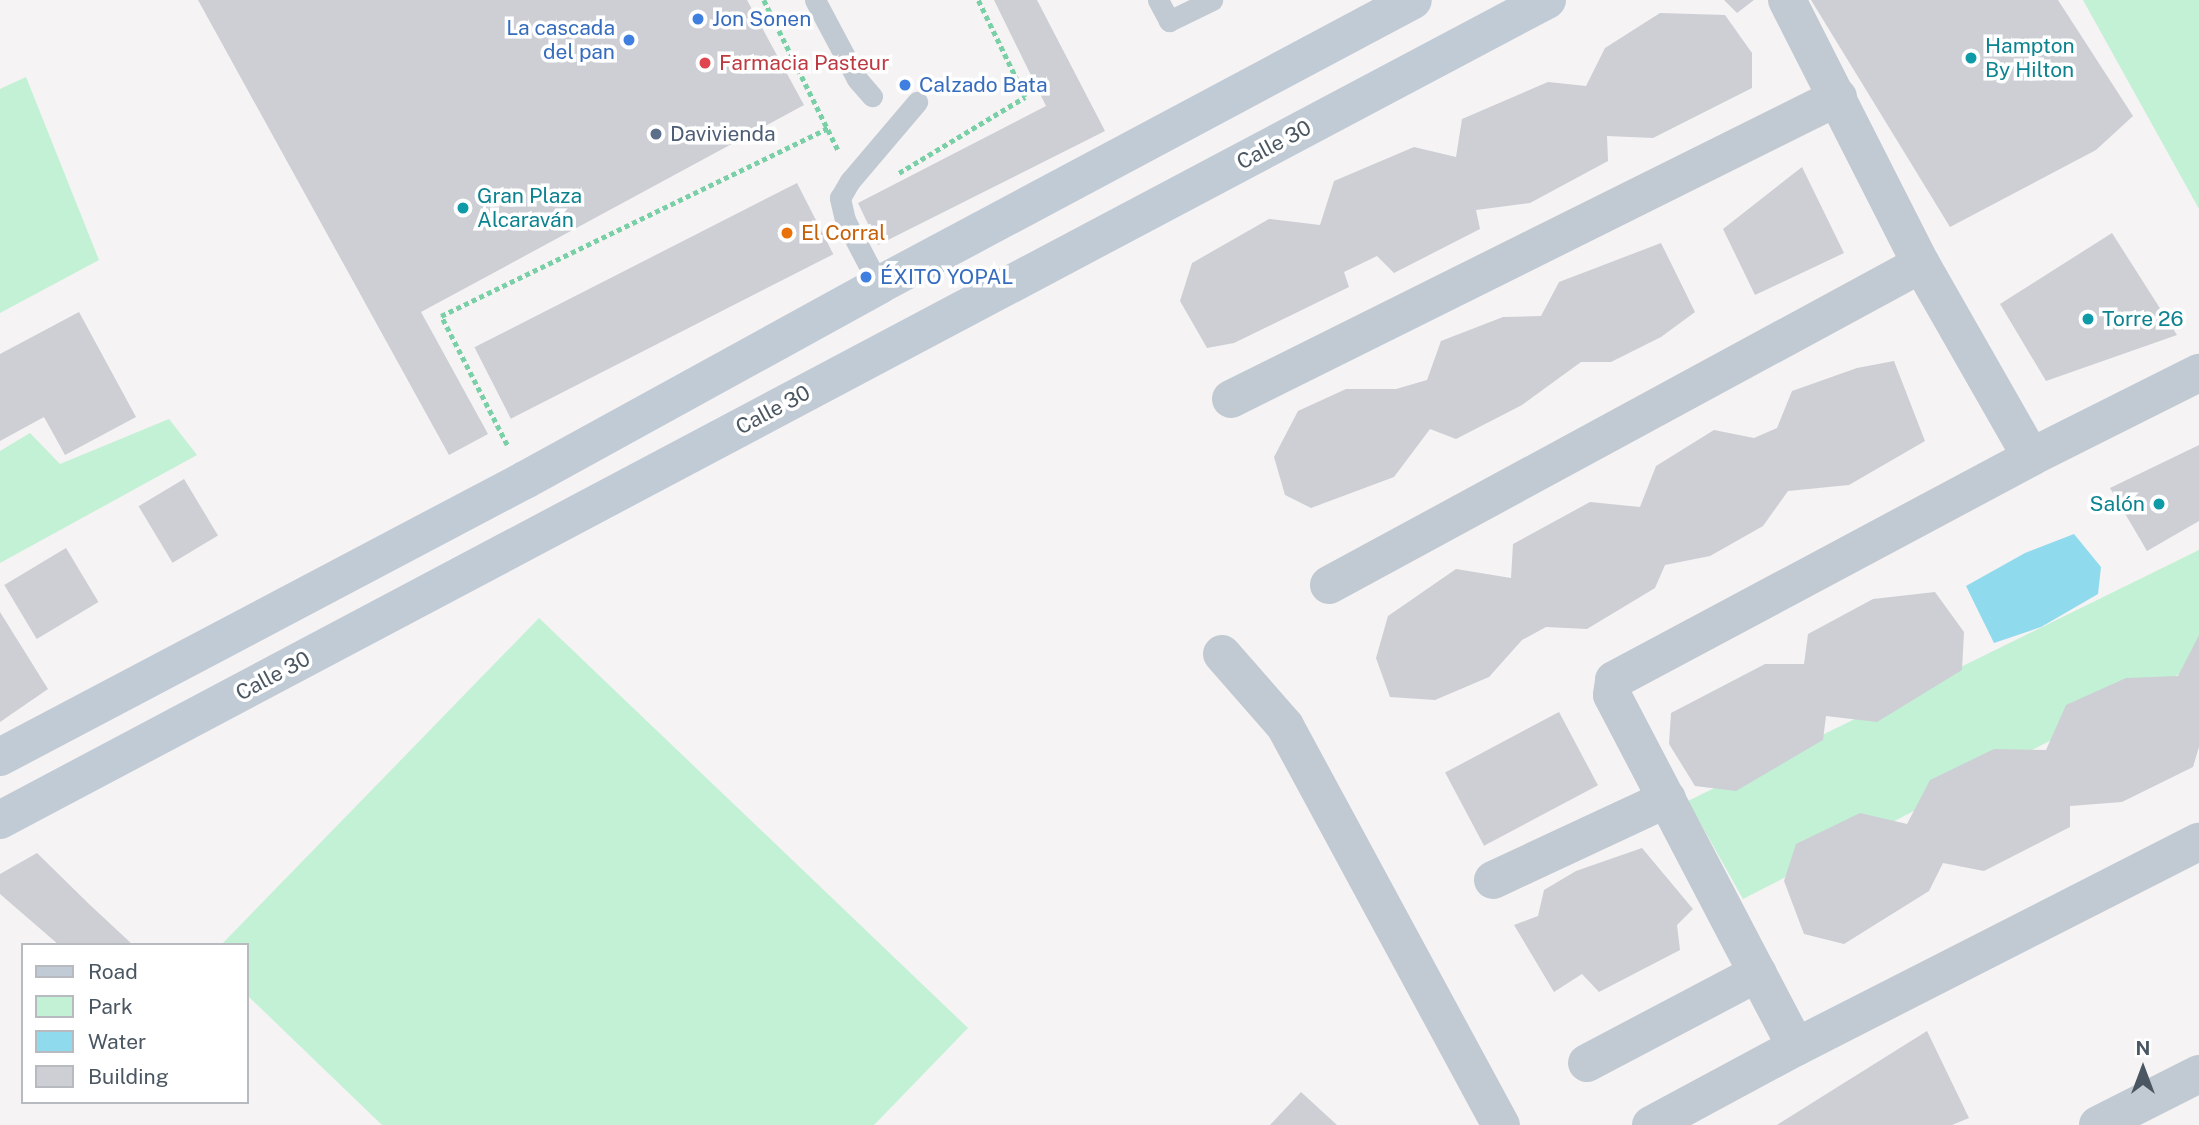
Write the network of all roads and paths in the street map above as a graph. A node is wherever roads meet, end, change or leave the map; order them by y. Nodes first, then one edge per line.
1 (764, 0) edge
2 (815, 0) edge
3 (978, 0) edge
4 (1158, 0) edge
5 (1212, 0) edge
6 (1547, 0) edge
7 (1787, 0) edge
8 (1401, 3) edge
9 (872, 96) dead end
10 (1839, 97) junction
11 (918, 102) dead end
12 (897, 174) dead end
13 (1921, 264) junction
14 (879, 285) junction
15 (2199, 373) edge
16 (1231, 399) dead end
17 (2032, 457) junction
18 (525, 480) junction
19 (1329, 585) dead end
20 (1222, 654) dead end
21 (0, 757) edge
22 (1668, 799) junction
23 (0, 820) edge
24 (2199, 842) edge
25 (1493, 880) dead end
26 (1758, 973) junction
27 (1796, 1047) junction
28 (1587, 1063) dead end
29 (2199, 1074) edge
30 (1501, 1125) edge
31 (1651, 1125) edge
32 (2098, 1125) edge

1 - 18 path
2 - 9 lane
3 - 12 path
4 - 5 lane
6 - 23 main road, Calle 30
7 - 10 street
8 - 14 main road
10 - 13 street
10 - 16 street
11 - 14 lane
13 - 17 street
13 - 19 street
14 - 18 main road
15 - 17 street
17 - 22 street
18 - 21 main road
20 - 30 street
22 - 25 street
22 - 26 street
24 - 27 street
26 - 27 street
26 - 28 street
27 - 31 street
29 - 32 street

